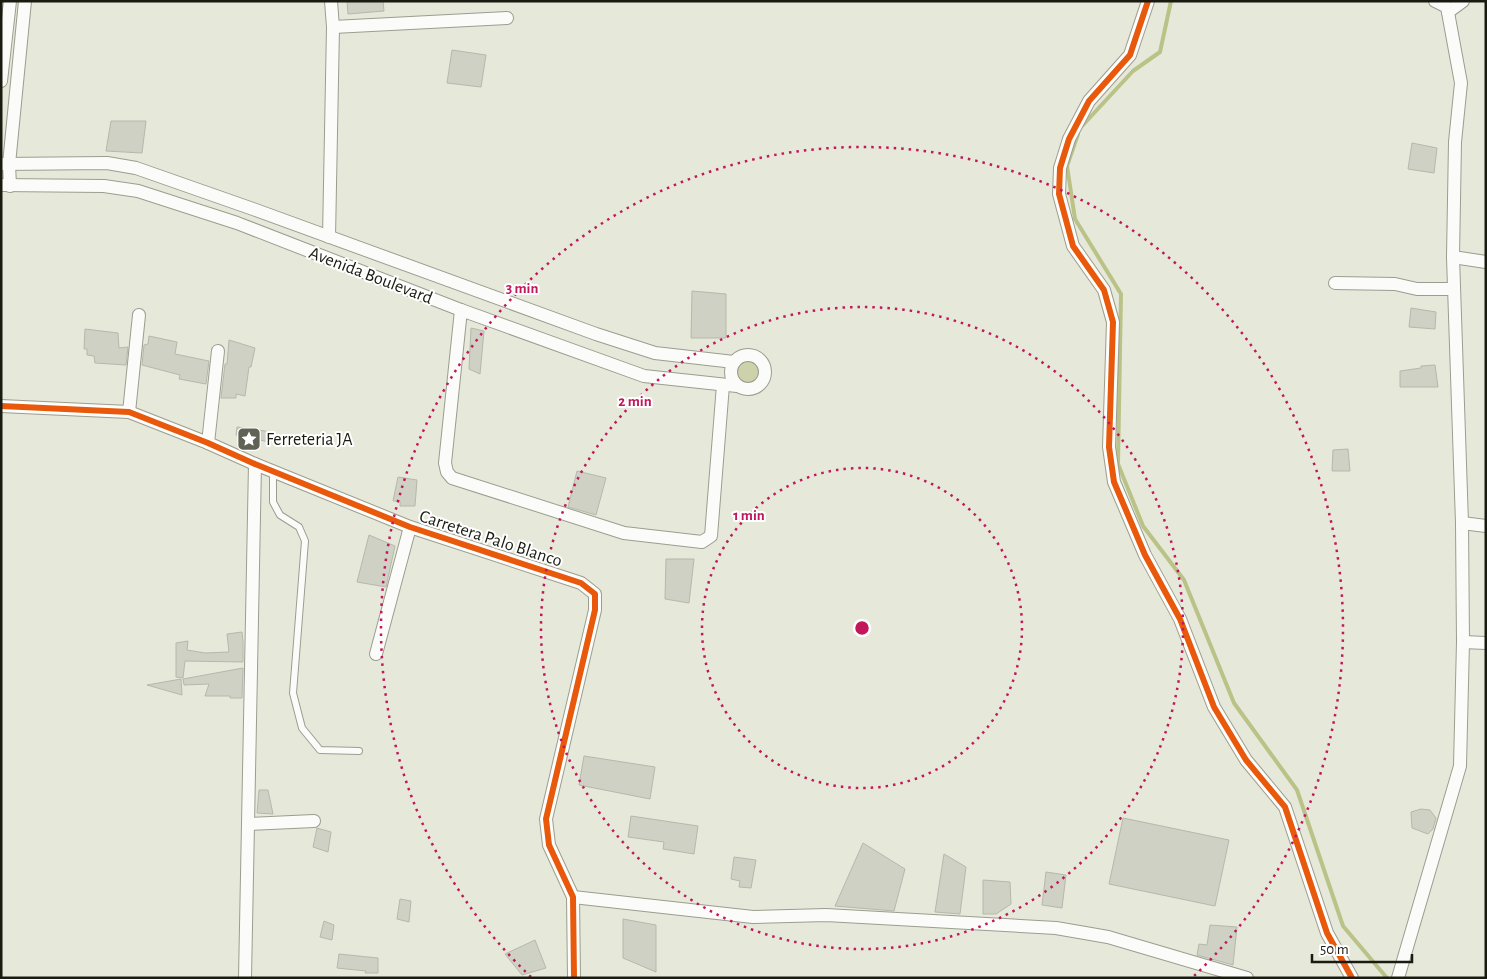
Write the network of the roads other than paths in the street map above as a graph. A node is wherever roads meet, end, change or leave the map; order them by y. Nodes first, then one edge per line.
1 (10, 1) edge
2 (25, 1) edge
3 (331, 1) edge
4 (1148, 1) edge
5 (1435, 1) edge
6 (1463, 1) edge
7 (1448, 12) junction
8 (507, 18) dead end
9 (333, 27) junction
10 (1, 81) edge
11 (5, 164) edge
12 (6, 185) edge
13 (329, 237) junction
14 (1453, 256) junction
15 (1486, 262) edge
16 (1335, 283) dead end
17 (1453, 289) junction
18 (461, 310) junction
19 (139, 315) dead end
20 (218, 351) dead end
21 (734, 362) junction
22 (723, 385) junction
23 (737, 386) junction
24 (1, 406) edge
25 (129, 412) junction
26 (208, 443) junction
27 (255, 464) junction
28 (273, 471) junction
29 (1462, 523) junction
30 (1486, 526) edge
31 (410, 527) junction
32 (1463, 642) junction
33 (1486, 643) edge
34 (376, 654) dead end
35 (358, 751) dead end
36 (314, 821) dead end
37 (249, 824) junction
38 (573, 897) junction
39 (245, 978) edge
40 (574, 978) edge
41 (1247, 978) edge
42 (1352, 978) edge
43 (1398, 978) edge

1 - 10 street
2 - 11 street
3 - 9 street
4 - 42 street
5 - 7 street
6 - 7 street
7 - 14 street
8 - 9 street
9 - 13 street
11 - 12 street
11 - 13 street, Avenida Boulevard
12 - 18 street, Avenida Boulevard
13 - 21 street, Avenida Boulevard
14 - 15 street
14 - 17 street
16 - 17 street
17 - 29 street
18 - 22 street, Avenida Boulevard
18 - 22 street
19 - 25 street
20 - 26 street
21 - 23 street
21 - 23 street
22 - 23 street, Avenida Boulevard
24 - 25 street, Carretera Palo Blanco
25 - 26 street, Carretera Palo Blanco
26 - 27 street, Carretera Palo Blanco
27 - 28 street, Carretera Palo Blanco
27 - 37 street
28 - 31 street, Carretera Palo Blanco
28 - 35 lane
29 - 30 street
29 - 32 street
31 - 34 street
31 - 38 street, Carretera Palo Blanco
32 - 33 street
32 - 43 street
36 - 37 street
37 - 39 street
38 - 40 street, Carretera Palo Blanco
38 - 41 street

